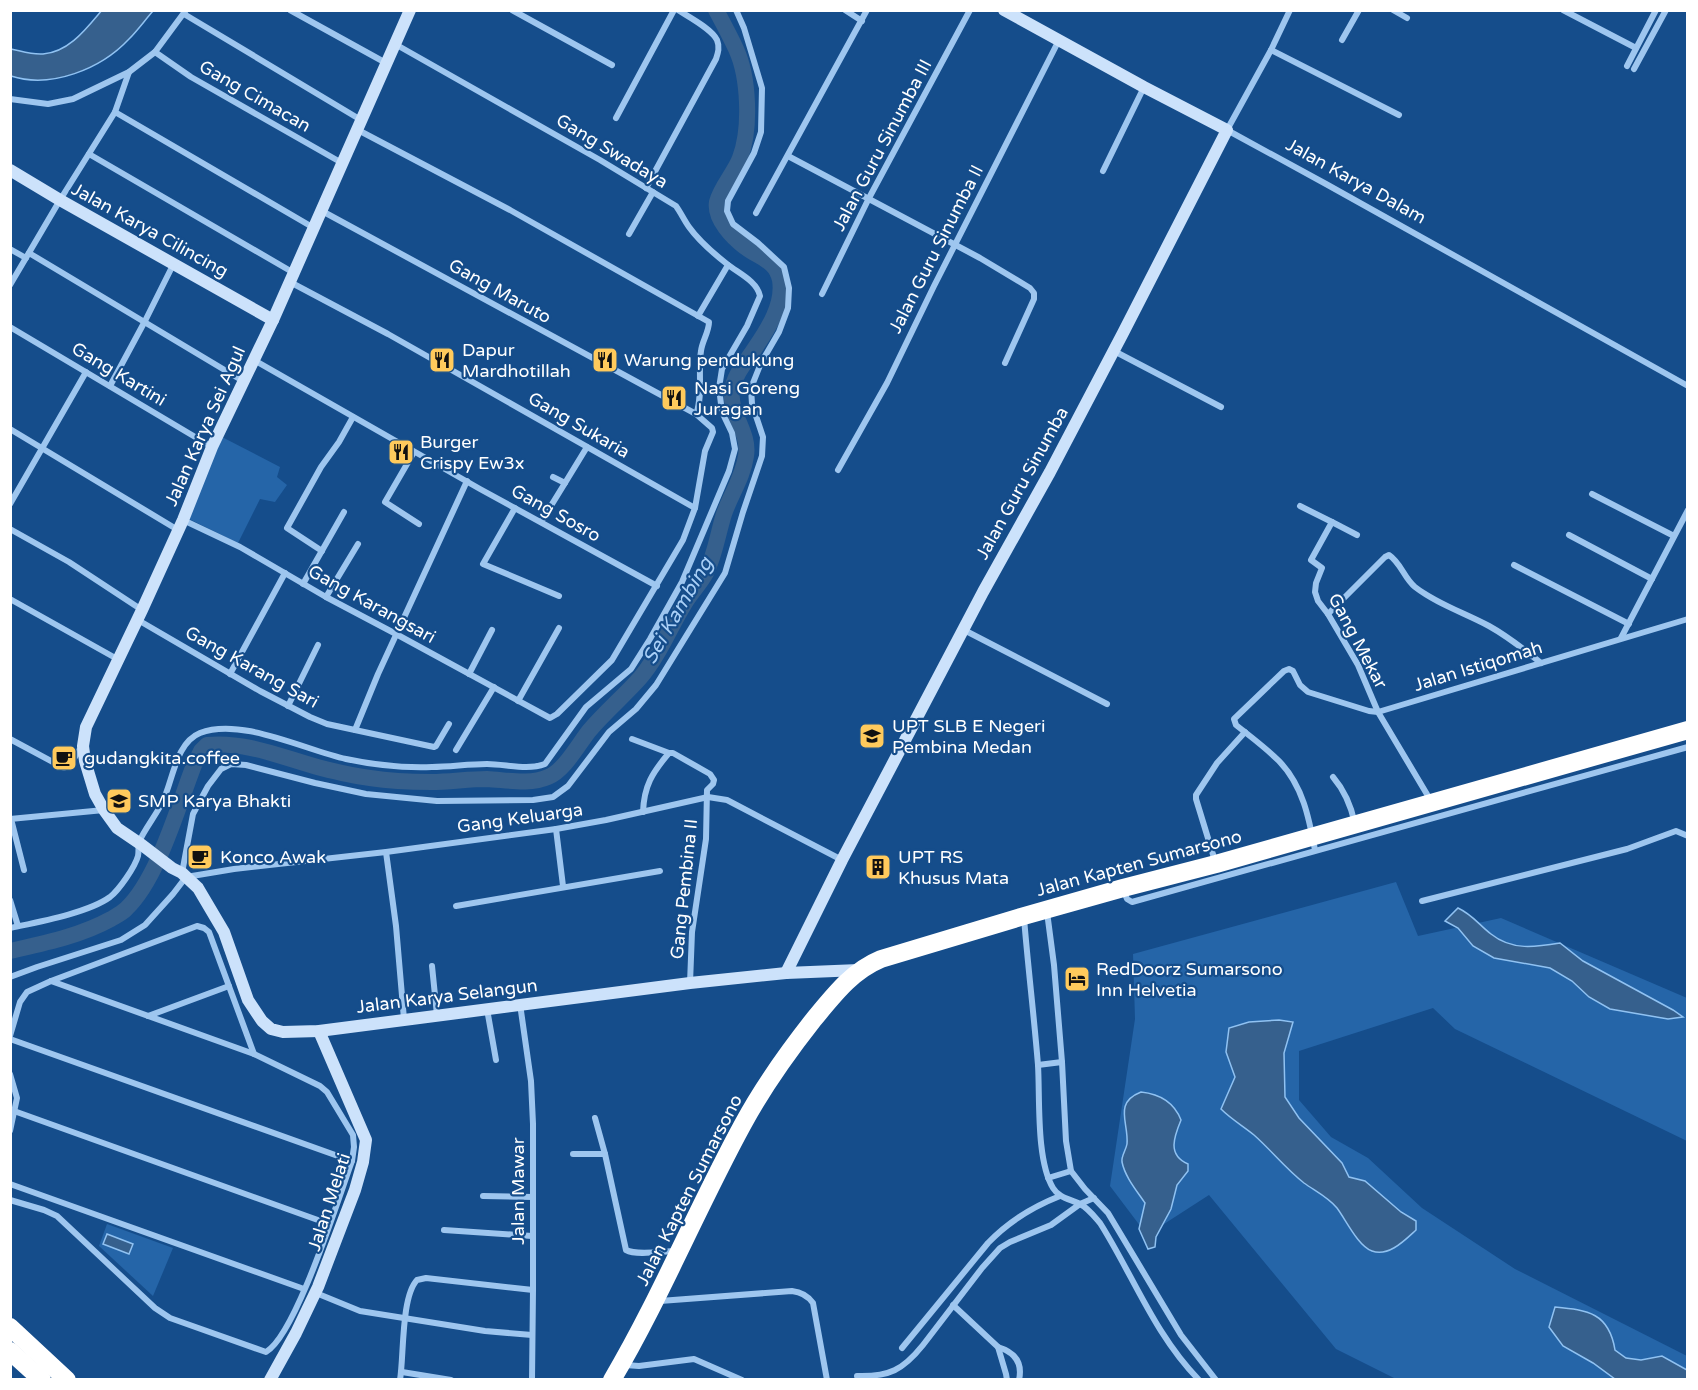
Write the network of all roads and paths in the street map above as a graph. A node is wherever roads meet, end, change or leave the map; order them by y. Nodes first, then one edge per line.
1 (290, 10) edge
2 (512, 10) edge
3 (676, 10) edge
4 (736, 10) edge
5 (845, 10) edge
6 (867, 10) edge
7 (970, 10) edge
8 (1004, 10) edge
9 (1290, 10) edge
10 (1359, 10) edge
11 (1393, 10) edge
12 (1563, 10) edge
13 (1656, 10) edge
14 (1666, 10) edge
15 (409, 11) edge
16 (185, 12) edge
17 (1407, 18) dead end
18 (862, 21) junction
19 (1059, 40) junction
20 (1342, 40) dead end
21 (395, 44) junction
22 (1636, 48) junction
23 (1271, 50) junction
24 (155, 52) junction
25 (386, 63) junction
26 (612, 65) dead end
27 (1627, 66) dead end
28 (1634, 69) dead end
29 (129, 72) junction
30 (1144, 87) junction
31 (10, 99) edge
32 (115, 112) junction
33 (1399, 115) dead end
34 (616, 118) dead end
35 (360, 125) junction
36 (1227, 130) junction
37 (89, 154) junction
38 (788, 156) junction
39 (343, 164) junction
40 (10, 170) edge
41 (1103, 171) dead end
42 (650, 190) junction
43 (869, 198) junction
44 (60, 200) junction
45 (322, 211) junction
46 (756, 213) dead end
47 (314, 228) junction
48 (629, 234) dead end
49 (955, 245) junction
50 (10, 249) edge
51 (28, 255) junction
52 (173, 264) junction
53 (728, 265) junction
54 (292, 277) junction
55 (10, 285) edge
56 (822, 294) dead end
57 (698, 316) junction
58 (273, 320) junction
59 (145, 321) junction
60 (10, 327) edge
61 (1114, 351) junction
62 (253, 360) junction
63 (1005, 363) dead end
64 (86, 372) junction
65 (243, 381) junction
66 (110, 386) junction
67 (1688, 386) edge
68 (1221, 407) dead end
69 (696, 414) junction
70 (353, 417) junction
71 (10, 429) edge
72 (212, 447) junction
73 (587, 447) junction
74 (42, 448) junction
75 (414, 452) junction
76 (838, 470) dead end
77 (553, 477) dead end
78 (467, 481) junction
79 (565, 483) junction
80 (1592, 494) dead end
81 (10, 504) edge
82 (1300, 506) dead end
83 (515, 508) junction
84 (694, 508) junction
85 (1688, 510) edge
86 (344, 512) dead end
87 (541, 522) junction
88 (1332, 522) junction
89 (419, 524) dead end
90 (181, 525) junction
91 (10, 529) edge
92 (1569, 534) dead end
93 (1358, 535) dead end
94 (1674, 536) junction
95 (358, 544) dead end
96 (322, 551) junction
97 (1514, 565) dead end
98 (285, 573) junction
99 (1652, 579) junction
100 (303, 584) junction
101 (657, 586) junction
102 (559, 596) dead end
103 (326, 597) junction
104 (10, 599) edge
105 (1328, 614) junction
106 (140, 615) junction
107 (1688, 620) edge
108 (1629, 624) junction
109 (559, 628) dead end
110 (492, 630) dead end
111 (964, 630) junction
112 (396, 634) junction
113 (1621, 638) junction
114 (318, 645) dead end
115 (119, 660) junction
116 (1541, 663) junction
117 (230, 674) junction
118 (469, 674) junction
119 (494, 687) junction
120 (518, 701) junction
121 (1107, 704) dead end
122 (288, 706) junction
123 (1378, 712) junction
124 (449, 724) dead end
125 (355, 730) junction
126 (1688, 730) edge
127 (1245, 732) junction
128 (10, 739) edge
129 (632, 739) dead end
130 (83, 746) junction
131 (1688, 747) edge
132 (456, 750) dead end
133 (669, 753) junction
134 (1333, 777) dead end
135 (1520, 785) junction
136 (708, 797) junction
137 (1431, 802) junction
138 (104, 810) junction
139 (644, 812) junction
140 (11, 819) edge
141 (1355, 825) junction
142 (1688, 827) edge
143 (556, 829) junction
144 (1676, 831) junction
145 (1688, 836) edge
146 (140, 844) junction
147 (1314, 844) junction
148 (386, 852) junction
149 (842, 860) junction
150 (1215, 869) junction
151 (24, 870) dead end
152 (660, 871) dead end
153 (180, 873) junction
154 (563, 886) junction
155 (10, 900) edge
156 (1422, 901) dead end
157 (456, 906) dead end
158 (1047, 910) junction
159 (1024, 916) junction
160 (14, 927) edge
161 (432, 966) dead end
162 (859, 970) junction
163 (786, 973) junction
164 (10, 977) edge
165 (51, 981) junction
166 (690, 983) junction
167 (229, 986) junction
168 (520, 1004) junction
169 (487, 1010) junction
170 (148, 1016) junction
171 (437, 1016) junction
172 (404, 1020) junction
173 (319, 1031) junction
174 (10, 1037) edge
175 (254, 1054) junction
176 (496, 1060) dead end
177 (1062, 1062) junction
178 (1038, 1065) junction
179 (10, 1074) edge
180 (14, 1111) junction
181 (595, 1118) dead end
182 (10, 1131) edge
183 (573, 1154) dead end
184 (605, 1154) junction
185 (352, 1161) junction
186 (1071, 1171) junction
187 (1048, 1178) junction
188 (10, 1184) edge
189 (483, 1196) dead end
190 (1060, 1196) junction
191 (532, 1197) junction
192 (1094, 1198) junction
193 (10, 1200) edge
194 (1080, 1204) junction
195 (329, 1224) junction
196 (444, 1230) dead end
197 (532, 1236) junction
198 (680, 1250) junction
199 (533, 1290) junction
200 (310, 1291) junction
201 (656, 1301) junction
202 (953, 1305) junction
203 (406, 1319) junction
204 (10, 1327) edge
205 (532, 1335) junction
206 (998, 1347) junction
207 (902, 1348) dead end
208 (10, 1351) edge
209 (402, 1372) junction
210 (617, 1372) edge
211 (725, 1372) junction
212 (857, 1376) dead end
213 (42, 1380) edge
214 (67, 1380) edge
215 (270, 1380) edge
216 (400, 1380) edge
217 (451, 1380) edge
218 (532, 1380) edge
219 (721, 1380) edge
220 (742, 1380) edge
221 (827, 1380) edge
222 (1007, 1380) edge
223 (1019, 1380) edge
224 (1198, 1380) edge
225 (1216, 1380) edge

1 - 25 street
2 - 26 street
3 - 34 street
3 - 42 street
4 - 153 street
5 - 18 street
6 - 18 street
7 - 43 street, Jalan Guru Sinumba III
8 - 19 street, Jalan Karya Dalam
9 - 23 street, Jalan Guru Sinumba
10 - 20 street
11 - 17 street
12 - 22 street
13 - 22 street
14 - 28 street
15 - 21 street, Jalan Karya Sei Agul
16 - 24 street
16 - 35 street
18 - 38 street
19 - 30 street, Jalan Karya Dalam
19 - 49 street, Jalan Guru Sinumba II
21 - 25 street, Jalan Karya Sei Agul
21 - 42 street, Gang Swadaya
22 - 27 street
23 - 33 street
23 - 36 street, Jalan Guru Sinumba
24 - 29 street
24 - 39 street, Gang Cimacan
25 - 35 street, Jalan Karya Sei Agul
29 - 31 street
29 - 32 street
30 - 36 street, Jalan Karya Dalam
30 - 41 street
32 - 37 street
32 - 47 street
35 - 39 street, Jalan Karya Sei Agul
35 - 57 street
36 - 61 street, Jalan Guru Sinumba
36 - 67 street, Jalan Karya Dalam
37 - 44 street
37 - 54 street, Gang Sukaria
38 - 43 street
38 - 46 street
39 - 45 street, Jalan Karya Sei Agul
40 - 44 street, Jalan Karya Cilincing
42 - 48 street
42 - 53 street, Gang Swadaya
43 - 49 street
43 - 56 street, Jalan Guru Sinumba III
44 - 51 street
44 - 52 street, Jalan Karya Cilincing
45 - 47 street, Jalan Karya Sei Agul
45 - 69 street, Gang Maruto
47 - 54 street, Jalan Karya Sei Agul
49 - 63 street
49 - 76 street, Jalan Guru Sinumba II
50 - 51 street
51 - 55 street
51 - 59 street
52 - 58 street, Jalan Karya Cilincing
52 - 59 street
53 - 57 street
53 - 146 street, Gang Swadaya
54 - 58 street, Jalan Karya Sei Agul
54 - 73 street, Gang Sukaria
57 - 69 street
58 - 62 street, Jalan Karya Sei Agul
59 - 65 street
59 - 66 street
60 - 64 street, Gang Kartini
61 - 68 street
61 - 111 street, Jalan Guru Sinumba
62 - 65 street, Jalan Karya Sei Agul
62 - 70 street, Gang Sosro
64 - 66 street, Gang Kartini
64 - 74 street
65 - 72 street, Jalan Karya Sei Agul
66 - 72 street, Gang Kartini
69 - 84 street
70 - 75 street, Gang Sosro
70 - 96 street
71 - 74 street, Gang Karangsari
72 - 90 street, Jalan Karya Sei Agul
73 - 79 street
73 - 84 street, Gang Sukaria
74 - 81 street
74 - 90 street, Gang Karangsari
75 - 78 street, Gang Sosro
75 - 89 street
77 - 79 street
78 - 83 street, Gang Sosro
78 - 112 street
79 - 87 street
80 - 94 street
82 - 88 street
83 - 87 street, Gang Sosro
83 - 102 street
84 - 101 street
85 - 94 street
86 - 96 street
87 - 101 street, Gang Sosro
88 - 93 street
88 - 105 street, Gang Mekar
90 - 98 street, Gang Karangsari
90 - 106 street, Jalan Karya Sei Agul
91 - 106 street, Gang Karang Sari
92 - 99 street
94 - 99 street
95 - 103 street
96 - 100 street
97 - 108 street
98 - 100 street, Gang Karangsari
98 - 117 street
99 - 108 street
100 - 103 street, Gang Karangsari
101 - 120 street, Gang Karangsari
103 - 112 street, Gang Karangsari
104 - 115 street
105 - 116 street
105 - 123 street, Gang Mekar
106 - 115 street, Jalan Karya Sei Agul
106 - 117 street, Gang Karang Sari
107 - 113 street, Jalan Istiqomah
108 - 113 street
109 - 120 street
110 - 118 street
111 - 121 street
111 - 149 street, Jalan Guru Sinumba
112 - 118 street, Gang Karangsari
112 - 125 street
113 - 116 street, Jalan Istiqomah
114 - 122 street
115 - 130 street, Jalan Karya Sei Agul
116 - 123 street, Jalan Istiqomah
117 - 122 street, Gang Karang Sari
118 - 119 street, Gang Karangsari
119 - 120 street, Gang Karangsari
119 - 132 street
122 - 125 street, Gang Karang Sari
123 - 127 street
123 - 137 street
124 - 125 street, Gang Karang Sari
126 - 135 highway, Jalan Kapten Sumarsono
127 - 147 street
127 - 150 street
128 - 130 street
129 - 133 street
130 - 138 street, Jalan Karya Sei Agul
131 - 135 street
133 - 136 street, Gang Pembina II
133 - 139 street
134 - 141 street
135 - 137 highway, Jalan Kapten Sumarsono
135 - 147 street
136 - 139 street, Gang Keluarga
136 - 149 street, Gang Keluarga
136 - 166 street, Gang Pembina II
137 - 141 highway, Jalan Kapten Sumarsono
138 - 140 street
138 - 146 street, Jalan Karya Sei Agul
139 - 143 street, Gang Keluarga
140 - 151 street
141 - 147 highway, Jalan Kapten Sumarsono
142 - 144 street
143 - 148 street, Gang Keluarga
143 - 154 street
144 - 145 street
144 - 156 street
146 - 153 street, Jalan Karya Selangun
146 - 160 street
147 - 150 highway, Jalan Kapten Sumarsono
148 - 153 street, Gang Keluarga
148 - 172 street
149 - 163 street, Jalan Guru Sinumba
150 - 158 highway, Jalan Kapten Sumarsono
152 - 154 street
153 - 164 street
153 - 173 street, Jalan Karya Selangun
154 - 157 street
155 - 160 street
158 - 159 highway, Jalan Kapten Sumarsono
158 - 177 street
159 - 162 highway, Jalan Kapten Sumarsono
159 - 178 street
161 - 171 street
162 - 163 street, Jalan Karya Selangun
162 - 198 highway, Jalan Kapten Sumarsono
163 - 166 street, Jalan Karya Selangun
165 - 167 street
165 - 170 street
165 - 174 street
166 - 168 street, Jalan Karya Selangun
167 - 170 street
167 - 175 street
168 - 169 street, Jalan Karya Selangun
168 - 191 street, Jalan Mawar
169 - 171 street, Jalan Karya Selangun
169 - 176 street
170 - 175 street
171 - 172 street, Jalan Karya Selangun
172 - 173 street, Jalan Karya Selangun
173 - 200 street, Jalan Melati
174 - 185 street
175 - 185 street
177 - 178 street
177 - 186 street
178 - 187 street
179 - 180 street
180 - 182 street
180 - 195 street
181 - 184 street
183 - 184 street
184 - 198 street
185 - 195 street
186 - 187 street
186 - 192 street
187 - 190 street
188 - 200 street
189 - 191 street
190 - 194 street
190 - 207 street
191 - 197 street, Jalan Mawar
192 - 194 street
192 - 225 street
193 - 200 street
194 - 202 street
194 - 224 street
195 - 200 street
196 - 197 street
197 - 199 street, Jalan Mawar
198 - 201 highway, Jalan Kapten Sumarsono
199 - 203 street
199 - 205 street, Jalan Mawar
200 - 203 street
200 - 215 street, Jalan Melati
201 - 210 highway, Jalan Kapten Sumarsono
201 - 221 street
202 - 206 street
202 - 212 street
203 - 205 street
203 - 209 street
204 - 214 highway
205 - 218 street, Jalan Mawar
206 - 222 street
206 - 223 street
208 - 213 highway
209 - 216 street
209 - 217 street
210 - 211 street
211 - 219 street
211 - 220 street

